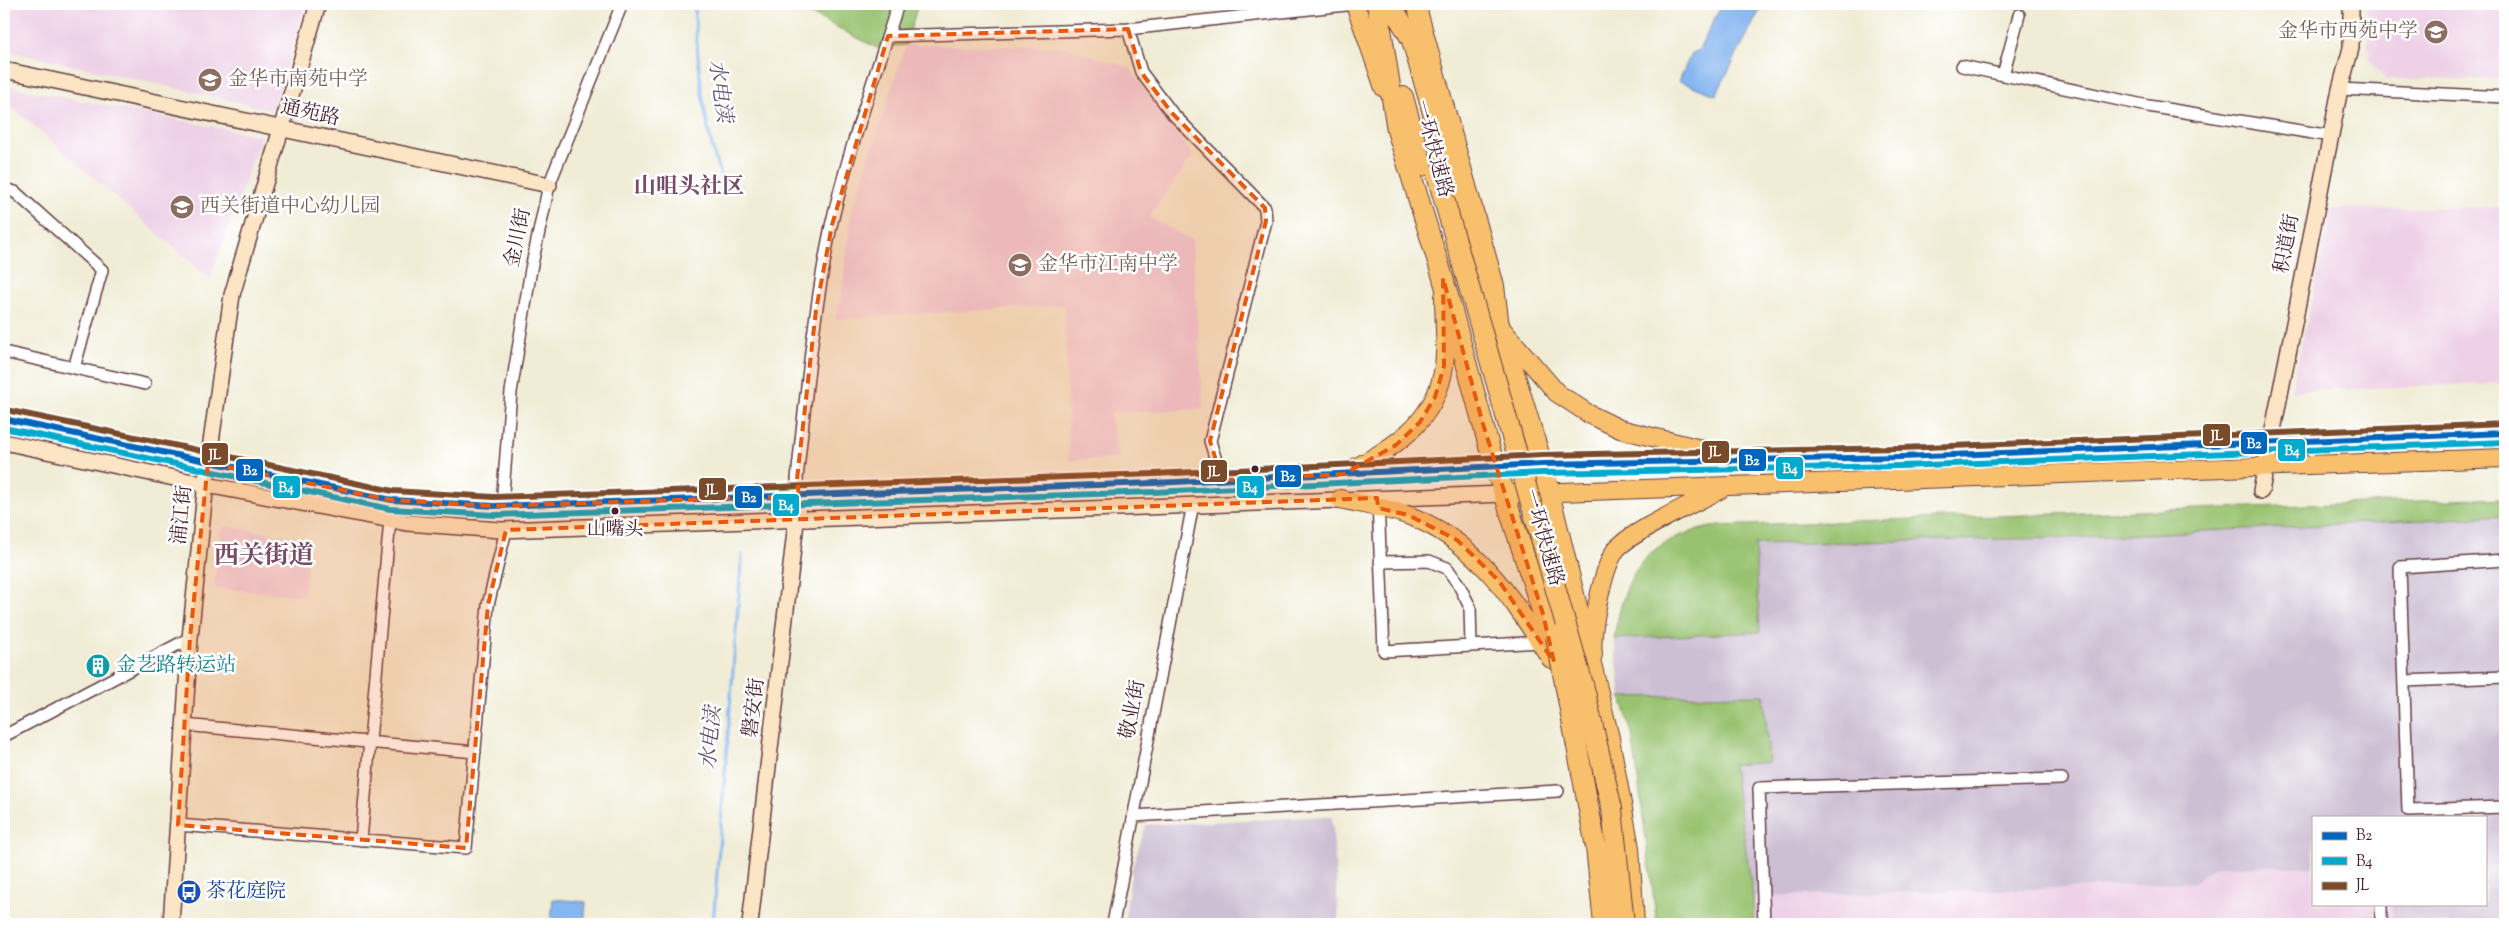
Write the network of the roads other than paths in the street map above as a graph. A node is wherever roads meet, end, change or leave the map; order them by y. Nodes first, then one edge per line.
1 (318, 4) edge
2 (622, 4) edge
3 (898, 4) edge
4 (1355, 4) edge
5 (1416, 4) edge
6 (2351, 4) edge
7 (1387, 8) edge
8 (2019, 15) dead end
9 (1128, 29) junction
10 (888, 36) junction
11 (1962, 66) dead end
12 (4, 70) edge
13 (2002, 75) junction
14 (2340, 89) junction
15 (2505, 97) edge
16 (281, 128) junction
17 (1397, 130) junction
18 (2330, 136) junction
19 (1431, 175) junction
20 (549, 185) junction
21 (4, 189) edge
22 (1444, 278) junction
23 (1500, 326) junction
24 (4, 352) edge
25 (74, 368) junction
26 (145, 384) dead end
27 (4, 419) edge
28 (2505, 433) edge
29 (2269, 441) junction
30 (4, 442) edge
31 (2505, 458) edge
32 (1744, 459) junction
33 (208, 463) junction
34 (1542, 464) junction
35 (1496, 466) junction
36 (2265, 466) junction
37 (1344, 474) junction
38 (1222, 480) junction
39 (207, 485) junction
40 (1726, 486) junction
41 (503, 492) dead end
42 (1549, 492) junction
43 (2261, 492) dead end
44 (1505, 494) junction
45 (799, 496) junction
46 (1340, 499) joint
47 (1378, 503) junction
48 (1193, 504) junction
49 (390, 520) junction
50 (796, 520) junction
51 (506, 530) junction
52 (2505, 560) edge
53 (1380, 562) junction
54 (190, 638) junction
55 (1540, 642) junction
56 (1471, 646) junction
57 (1554, 662) junction
58 (1594, 676) junction
59 (2505, 676) edge
60 (2404, 681) junction
61 (184, 725) junction
62 (4, 736) edge
63 (369, 742) junction
64 (475, 752) junction
65 (2062, 779) dead end
66 (1558, 791) dead end
67 (2505, 807) edge
68 (1133, 816) junction
69 (178, 825) junction
70 (361, 840) junction
71 (2381, 906) edge
72 (171, 924) edge
73 (750, 924) edge
74 (1113, 924) edge
75 (1595, 924) edge
76 (1604, 924) edge
77 (1624, 924) edge
78 (1634, 924) edge
79 (1764, 924) edge
80 (2381, 924) edge

1 - 16 main road, 浦江街
2 - 20 street, 金川街
3 - 10 street
4 - 9 street
4 - 17 main road
5 - 23 main road
6 - 14 main road, 积道街
7 - 17 highway
7 - 19 highway, 一环快速路
7 - 23 highway
8 - 13 street
9 - 10 street
9 - 38 street
10 - 45 street
11 - 13 street
12 - 16 main road, 通苑路
13 - 18 street
14 - 15 street
14 - 18 main road, 积道街
16 - 20 main road, 通苑路
16 - 33 main road, 浦江街
17 - 22 highway
18 - 29 main road, 积道街
19 - 76 highway, 一环快速路, bridge
19 - 77 highway, 一环快速路, bridge
20 - 41 street, 金川街
21 - 25 street
22 - 35 highway
22 - 37 main road
23 - 32 main road
23 - 34 highway
24 - 25 street
25 - 26 street
27 - 33 main road
28 - 29 main road
29 - 32 main road
29 - 36 main road, 积道街
30 - 39 main road
31 - 36 main road
32 - 34 main road
33 - 39 main road, 浦江街
33 - 45 main road
34 - 35 main road
34 - 42 highway
35 - 37 main road
35 - 44 highway
36 - 40 main road
36 - 43 main road, 积道街
37 - 38 main road
38 - 45 main road
39 - 49 main road
39 - 54 main road, 浦江街
40 - 42 main road
40 - 58 main road
42 - 44 main road
42 - 58 highway
44 - 47 main road
44 - 57 highway
45 - 50 main road, 磐安街
46 - 47 main road
46 - 48 main road
47 - 53 street
47 - 55 main road
48 - 50 main road
48 - 68 street, 敬业街
49 - 51 main road
49 - 63 street
50 - 51 main road
50 - 73 main road, 磐安街
51 - 64 street
52 - 60 street
53 - 56 street
53 - 56 street
54 - 61 main road, 浦江街
54 - 62 street
55 - 56 street
55 - 57 main road
57 - 75 highway
58 - 78 highway
59 - 60 street
60 - 67 street
61 - 63 street
61 - 69 main road, 浦江街
63 - 64 street
63 - 70 street
64 - 70 street
65 - 79 street
66 - 68 street
68 - 74 street, 敬业街
69 - 70 street
69 - 72 main road, 浦江街
71 - 80 street

